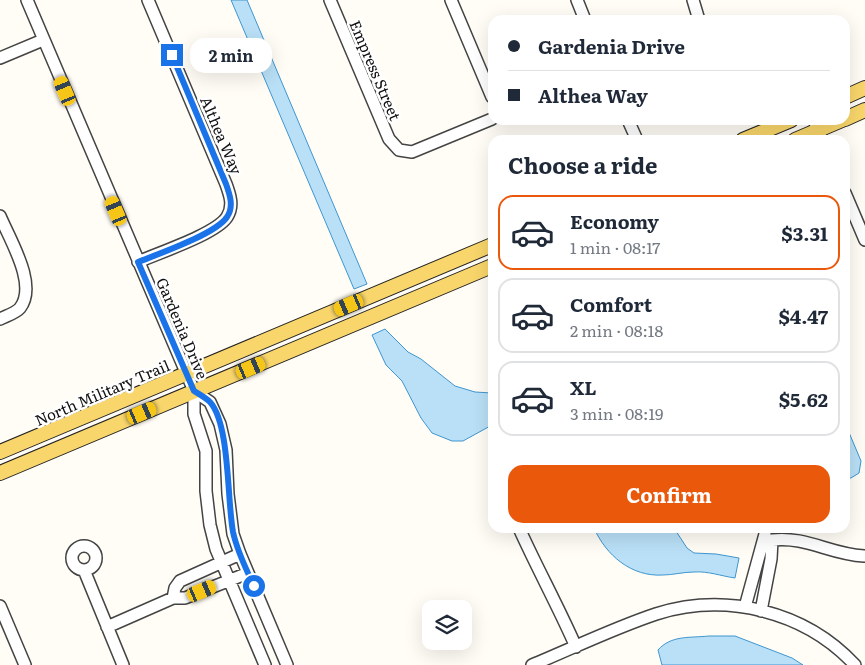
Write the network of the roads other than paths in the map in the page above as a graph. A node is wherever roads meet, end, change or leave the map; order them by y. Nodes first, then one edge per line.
1 (27, 0) edge
2 (148, 0) edge
3 (330, 0) edge
4 (451, 0) edge
5 (577, 0) edge
6 (693, 0) edge
7 (583, 15) edge
8 (698, 15) edge
9 (43, 40) junction
10 (0, 58) edge
11 (488, 88) edge
12 (865, 88) edge
13 (850, 95) edge
14 (865, 110) edge
15 (850, 116) edge
16 (488, 121) edge
17 (779, 125) edge
18 (830, 125) edge
19 (818, 130) edge
20 (755, 135) edge
21 (806, 135) edge
22 (850, 205) edge
23 (0, 216) edge
24 (865, 240) edge
25 (488, 247) edge
26 (138, 262) junction
27 (488, 268) edge
28 (0, 319) edge
29 (186, 373) junction
30 (194, 391) junction
31 (0, 452) edge
32 (0, 473) edge
33 (521, 533) edge
34 (765, 534) edge
35 (240, 554) junction
36 (864, 556) edge
37 (222, 562) junction
38 (84, 570) dead end
39 (248, 573) junction
40 (229, 580) junction
41 (173, 598) junction
42 (0, 606) edge
43 (745, 607) junction
44 (761, 610) junction
45 (107, 626) junction
46 (576, 647) junction
47 (25, 665) edge
48 (123, 665) edge
49 (266, 665) edge
50 (287, 665) edge
51 (532, 665) edge
52 (856, 665) edge

1 - 9 street, Gardenia Drive
2 - 26 street, Althea Way
3 - 16 street, Empress Street
4 - 11 street
5 - 7 street
6 - 8 street
9 - 10 street
9 - 26 street, Gardenia Drive
12 - 13 main road
14 - 15 main road
17 - 20 main road
18 - 19 main road
19 - 21 main road
22 - 24 street
23 - 28 street
25 - 29 main road, North Military Trail
26 - 29 street, Gardenia Drive
27 - 30 main road
29 - 30 street, Gardenia Drive
29 - 31 main road, North Military Trail
30 - 32 main road
30 - 35 street, Gardenia Drive
30 - 37 street, Gardenia Drive
33 - 46 street
34 - 36 street
34 - 43 street
34 - 44 street
35 - 37 street
35 - 39 street, Gardenia Drive
37 - 40 street, Gardenia Drive
37 - 41 street
38 - 45 street
39 - 40 street
39 - 50 street, Gardenia Drive
40 - 41 street
40 - 49 street, Gardenia Drive
41 - 45 street
42 - 47 street
43 - 44 street
43 - 46 street
44 - 52 street
45 - 48 street
46 - 51 street

